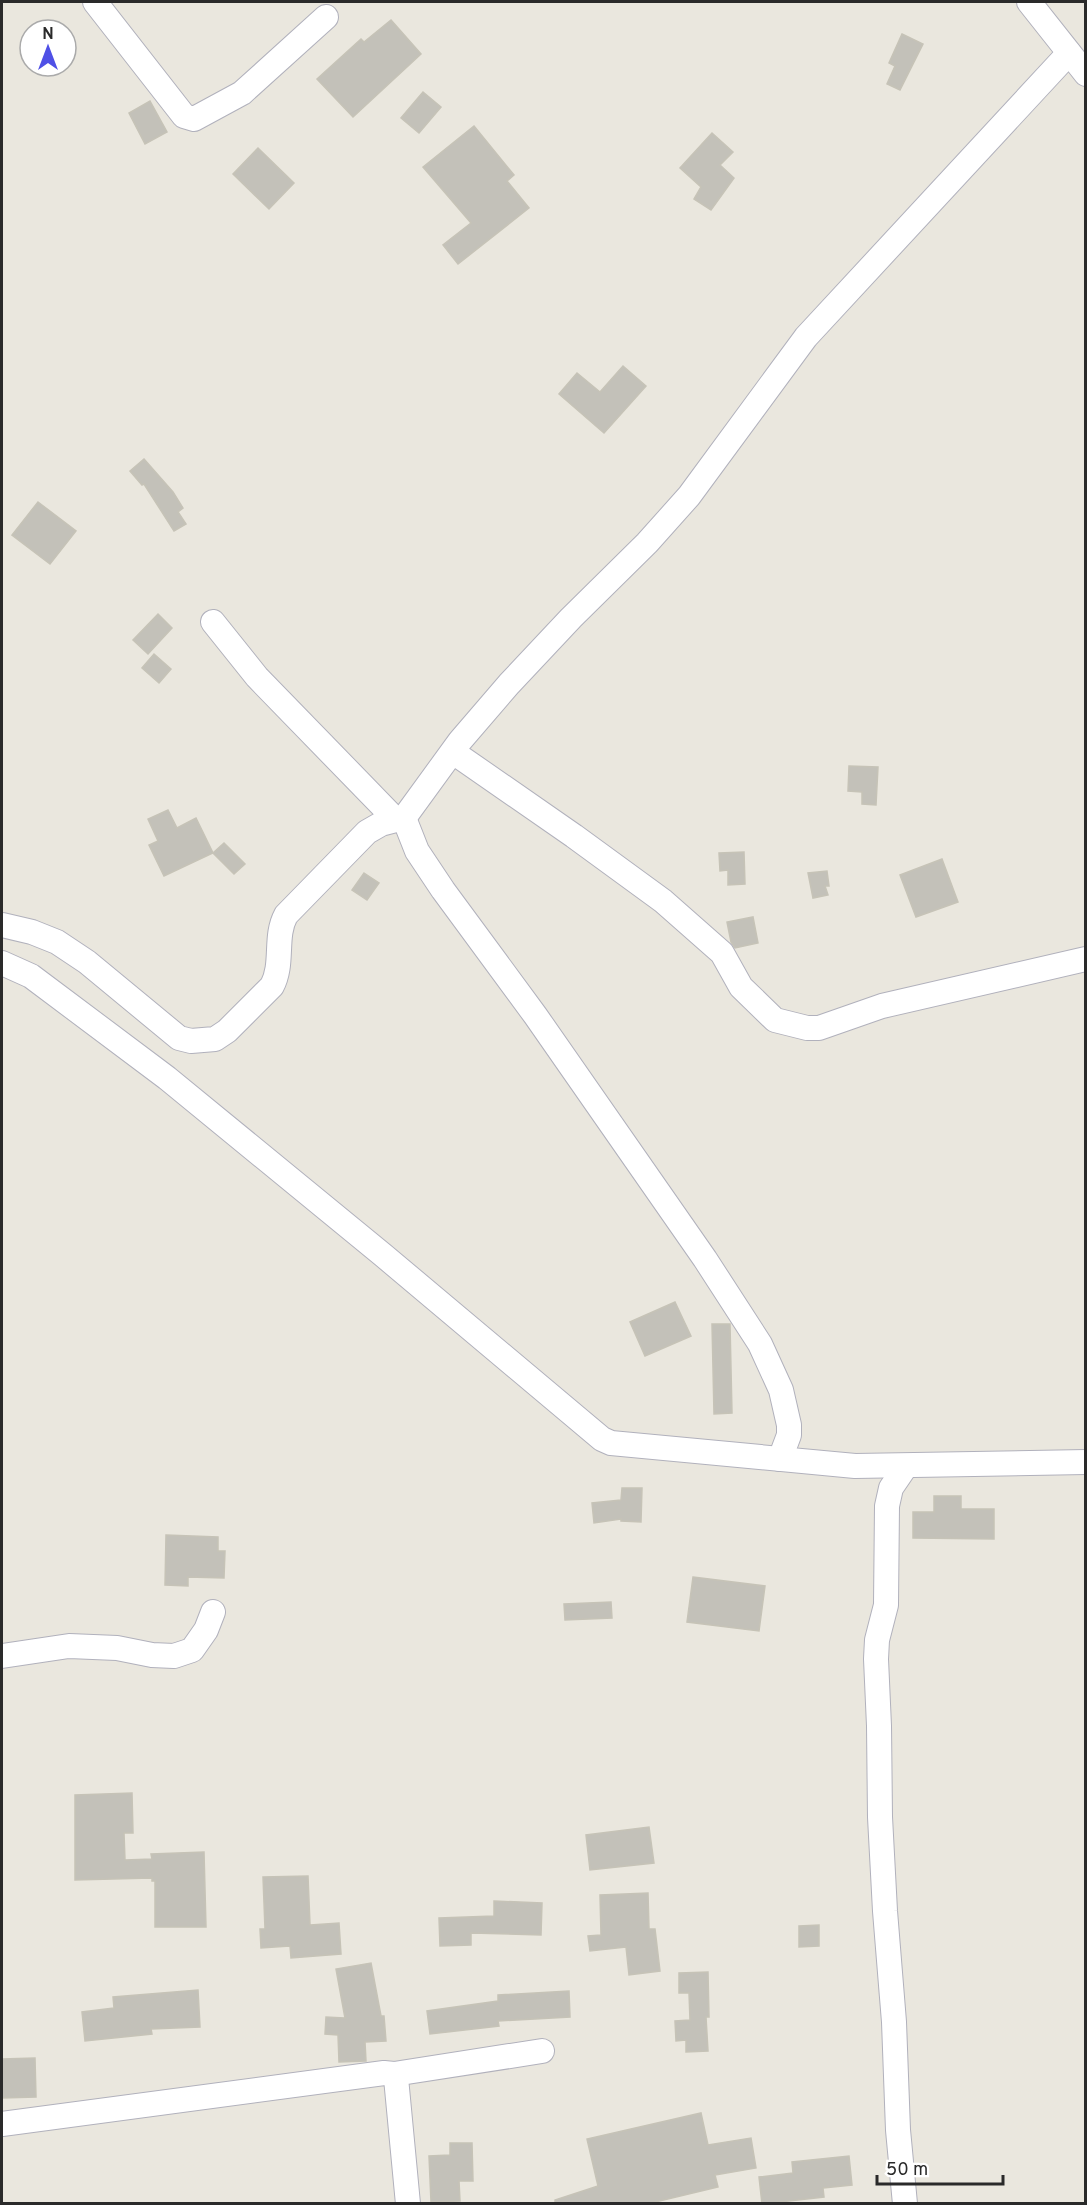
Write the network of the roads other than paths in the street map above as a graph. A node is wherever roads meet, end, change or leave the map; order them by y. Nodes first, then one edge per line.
1 (95, 2) edge
2 (1029, 2) edge
3 (326, 17) dead end
4 (1069, 53) junction
5 (1086, 74) edge
6 (213, 622) dead end
7 (453, 752) junction
8 (399, 819) junction
9 (2, 925) edge
10 (1086, 958) edge
11 (2, 963) edge
12 (780, 1459) junction
13 (1086, 1462) edge
14 (906, 1466) junction
15 (213, 1612) dead end
16 (2, 1656) edge
17 (542, 2051) dead end
18 (393, 2074) junction
19 (2, 2124) edge
20 (408, 2204) edge
21 (905, 2204) edge

1 - 3 street
2 - 4 street
4 - 5 street
4 - 7 street
6 - 8 street
7 - 8 street
7 - 10 street
8 - 9 street
8 - 12 street
11 - 12 street
12 - 14 street
13 - 14 street
14 - 21 street
15 - 16 street
17 - 18 street
18 - 19 street
18 - 20 street

